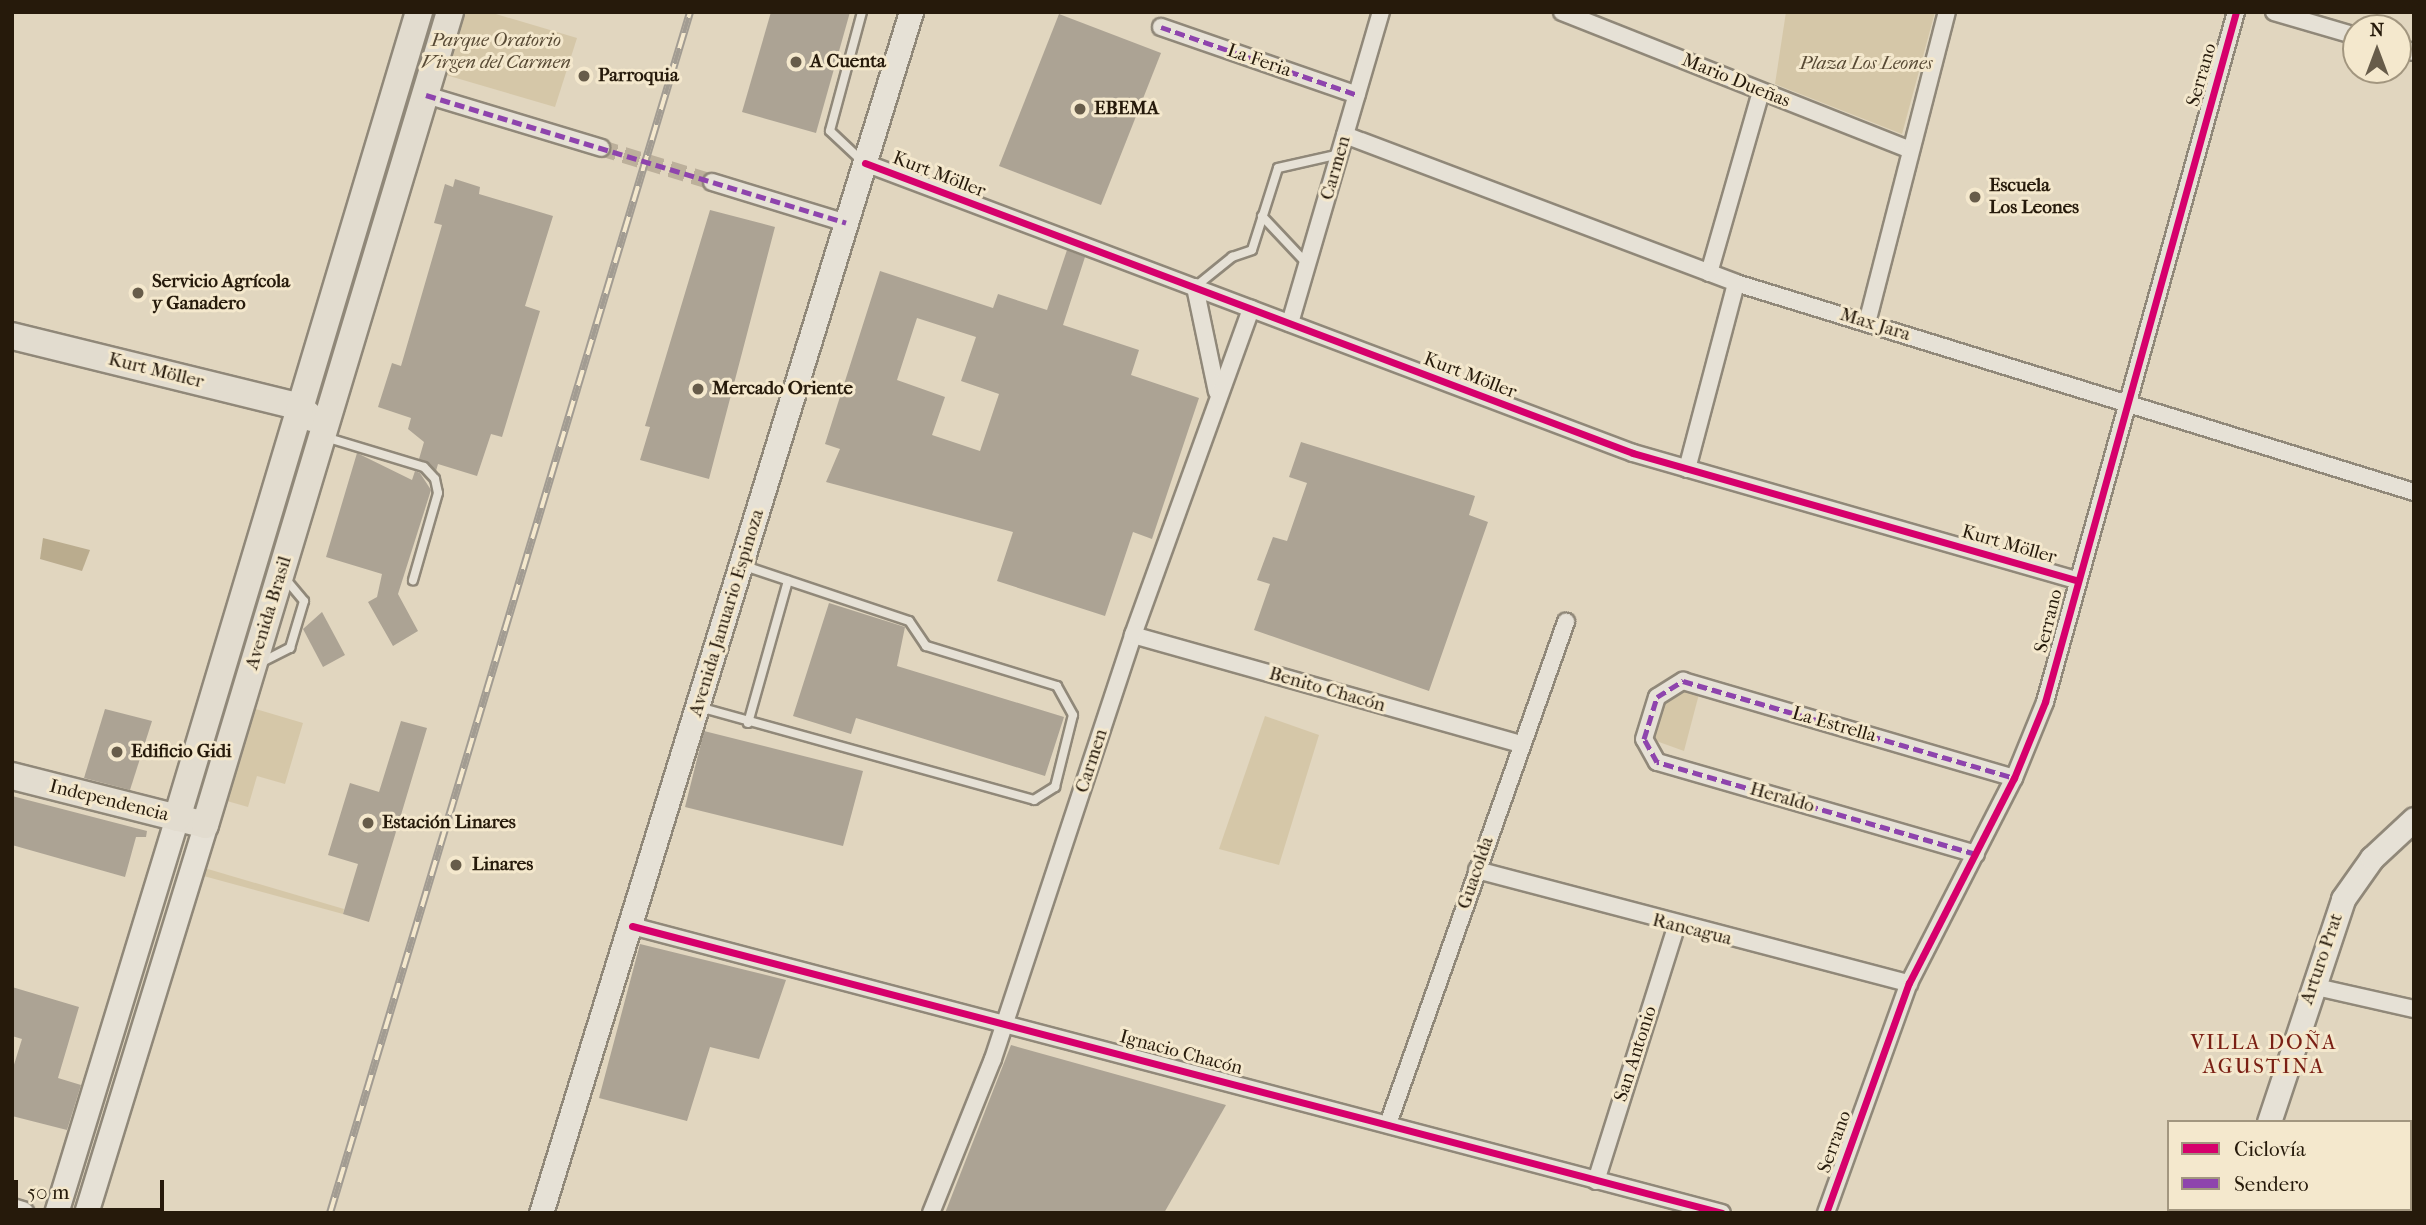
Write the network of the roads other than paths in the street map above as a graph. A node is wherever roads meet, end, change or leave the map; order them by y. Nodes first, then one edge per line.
1 (862, 12) edge
2 (911, 12) edge
3 (1381, 12) edge
4 (1562, 12) edge
5 (1947, 12) edge
6 (2235, 12) edge
7 (2274, 12) edge
8 (414, 13) edge
9 (448, 18) edge
10 (1161, 27) dead end
11 (2342, 32) edge
12 (1761, 92) junction
13 (426, 95) junction
14 (1357, 95) junction
15 (1345, 135) junction
16 (601, 148) tunnel mouth
17 (1910, 150) junction
18 (1340, 154) junction
19 (864, 163) junction
20 (712, 182) tunnel mouth
21 (1262, 216) junction
22 (846, 223) junction
23 (1307, 264) junction
24 (1709, 273) junction
25 (1736, 283) junction
26 (1195, 287) junction
27 (1251, 309) junction
28 (1290, 323) junction
29 (1867, 323) junction
30 (12, 336) edge
31 (2125, 401) junction
32 (1217, 402) junction
33 (300, 407) junction
34 (321, 441) junction
35 (1686, 469) junction
36 (2414, 492) edge
37 (742, 565) junction
38 (412, 580) dead end
39 (2076, 580) junction
40 (788, 581) junction
41 (1566, 622) dead end
42 (1133, 635) junction
43 (1657, 697) joint
44 (699, 707) junction
45 (747, 723) junction
46 (1521, 744) junction
47 (12, 776) edge
48 (2014, 778) junction
49 (177, 818) junction
50 (2414, 819) edge
51 (205, 825) junction
52 (1976, 854) junction
53 (1477, 870) junction
54 (632, 926) junction
55 (1676, 927) junction
56 (1909, 983) junction
57 (2312, 986) junction
58 (2414, 1009) edge
59 (1006, 1023) junction
60 (2270, 1120) edge
61 (1388, 1124) junction
62 (1597, 1181) junction
63 (12, 1210) edge
64 (22, 1213) edge
65 (56, 1213) edge
66 (86, 1213) edge
67 (541, 1213) edge
68 (931, 1213) edge
69 (1722, 1213) edge
70 (1826, 1213) edge

1 - 19 lane
2 - 19 main road, Avenida Januario Espinoza
3 - 14 street, Carmen
4 - 12 street, Mario Dueñas
5 - 17 street
6 - 31 street, Serrano
7 - 11 street
8 - 9 street
8 - 33 main road, Avenida Brasil
9 - 13 main road, Avenida Brasil
10 - 14 street, La Feria
12 - 17 street, Mario Dueñas
12 - 24 street
13 - 16 street
13 - 34 main road, Avenida Brasil
14 - 15 street, Carmen
15 - 18 street, Carmen
15 - 24 street, Max Jara
17 - 29 street
18 - 21 lane
18 - 23 street, Carmen
19 - 22 main road, Avenida Januario Espinoza
19 - 26 street, Kurt Möller
20 - 22 street
21 - 23 lane
21 - 26 lane
22 - 37 main road, Avenida Januario Espinoza
23 - 28 street, Carmen
24 - 25 street, Max Jara
25 - 29 street, Max Jara
25 - 35 street
26 - 27 street, Kurt Möller
26 - 32 street
27 - 28 street, Kurt Möller
27 - 32 street, Carmen
28 - 35 street, Kurt Möller
29 - 31 street, Max Jara
30 - 33 main road, Kurt Möller
31 - 36 street, Max Jara
31 - 39 street, Serrano
32 - 42 street, Carmen
33 - 34 main road
33 - 49 main road, Avenida Brasil
34 - 38 lane
34 - 51 main road, Avenida Brasil
35 - 39 street, Kurt Möller
37 - 40 lane
37 - 44 main road, Avenida Januario Espinoza
39 - 48 street, Serrano
40 - 45 lane
40 - 45 lane
41 - 46 street, Guacolda
42 - 46 street, Benito Chacón
42 - 59 street, Carmen
43 - 48 street, La Estrella
43 - 52 street, Heraldo
44 - 45 lane
44 - 54 main road, Avenida Januario Espinoza
46 - 53 street, Guacolda
47 - 49 main road, Independencia
48 - 52 street, Serrano
49 - 51 main road, Independencia
49 - 65 main road, Avenida Brasil
50 - 57 main road, Arturo Prat
51 - 66 main road, Avenida Brasil
52 - 56 street, Serrano
53 - 55 street, Rancagua
53 - 61 street, Guacolda
54 - 59 street, Ignacio Chacón
54 - 67 main road, Avenida Januario Espinoza
55 - 56 street, Rancagua
55 - 62 street, San Antonio
56 - 70 street, Serrano
57 - 58 street
57 - 60 main road, Arturo Prat
59 - 61 street, Ignacio Chacón
59 - 68 street, Carmen
61 - 62 street, Ignacio Chacón
62 - 69 street, Ignacio Chacón
63 - 64 main road

